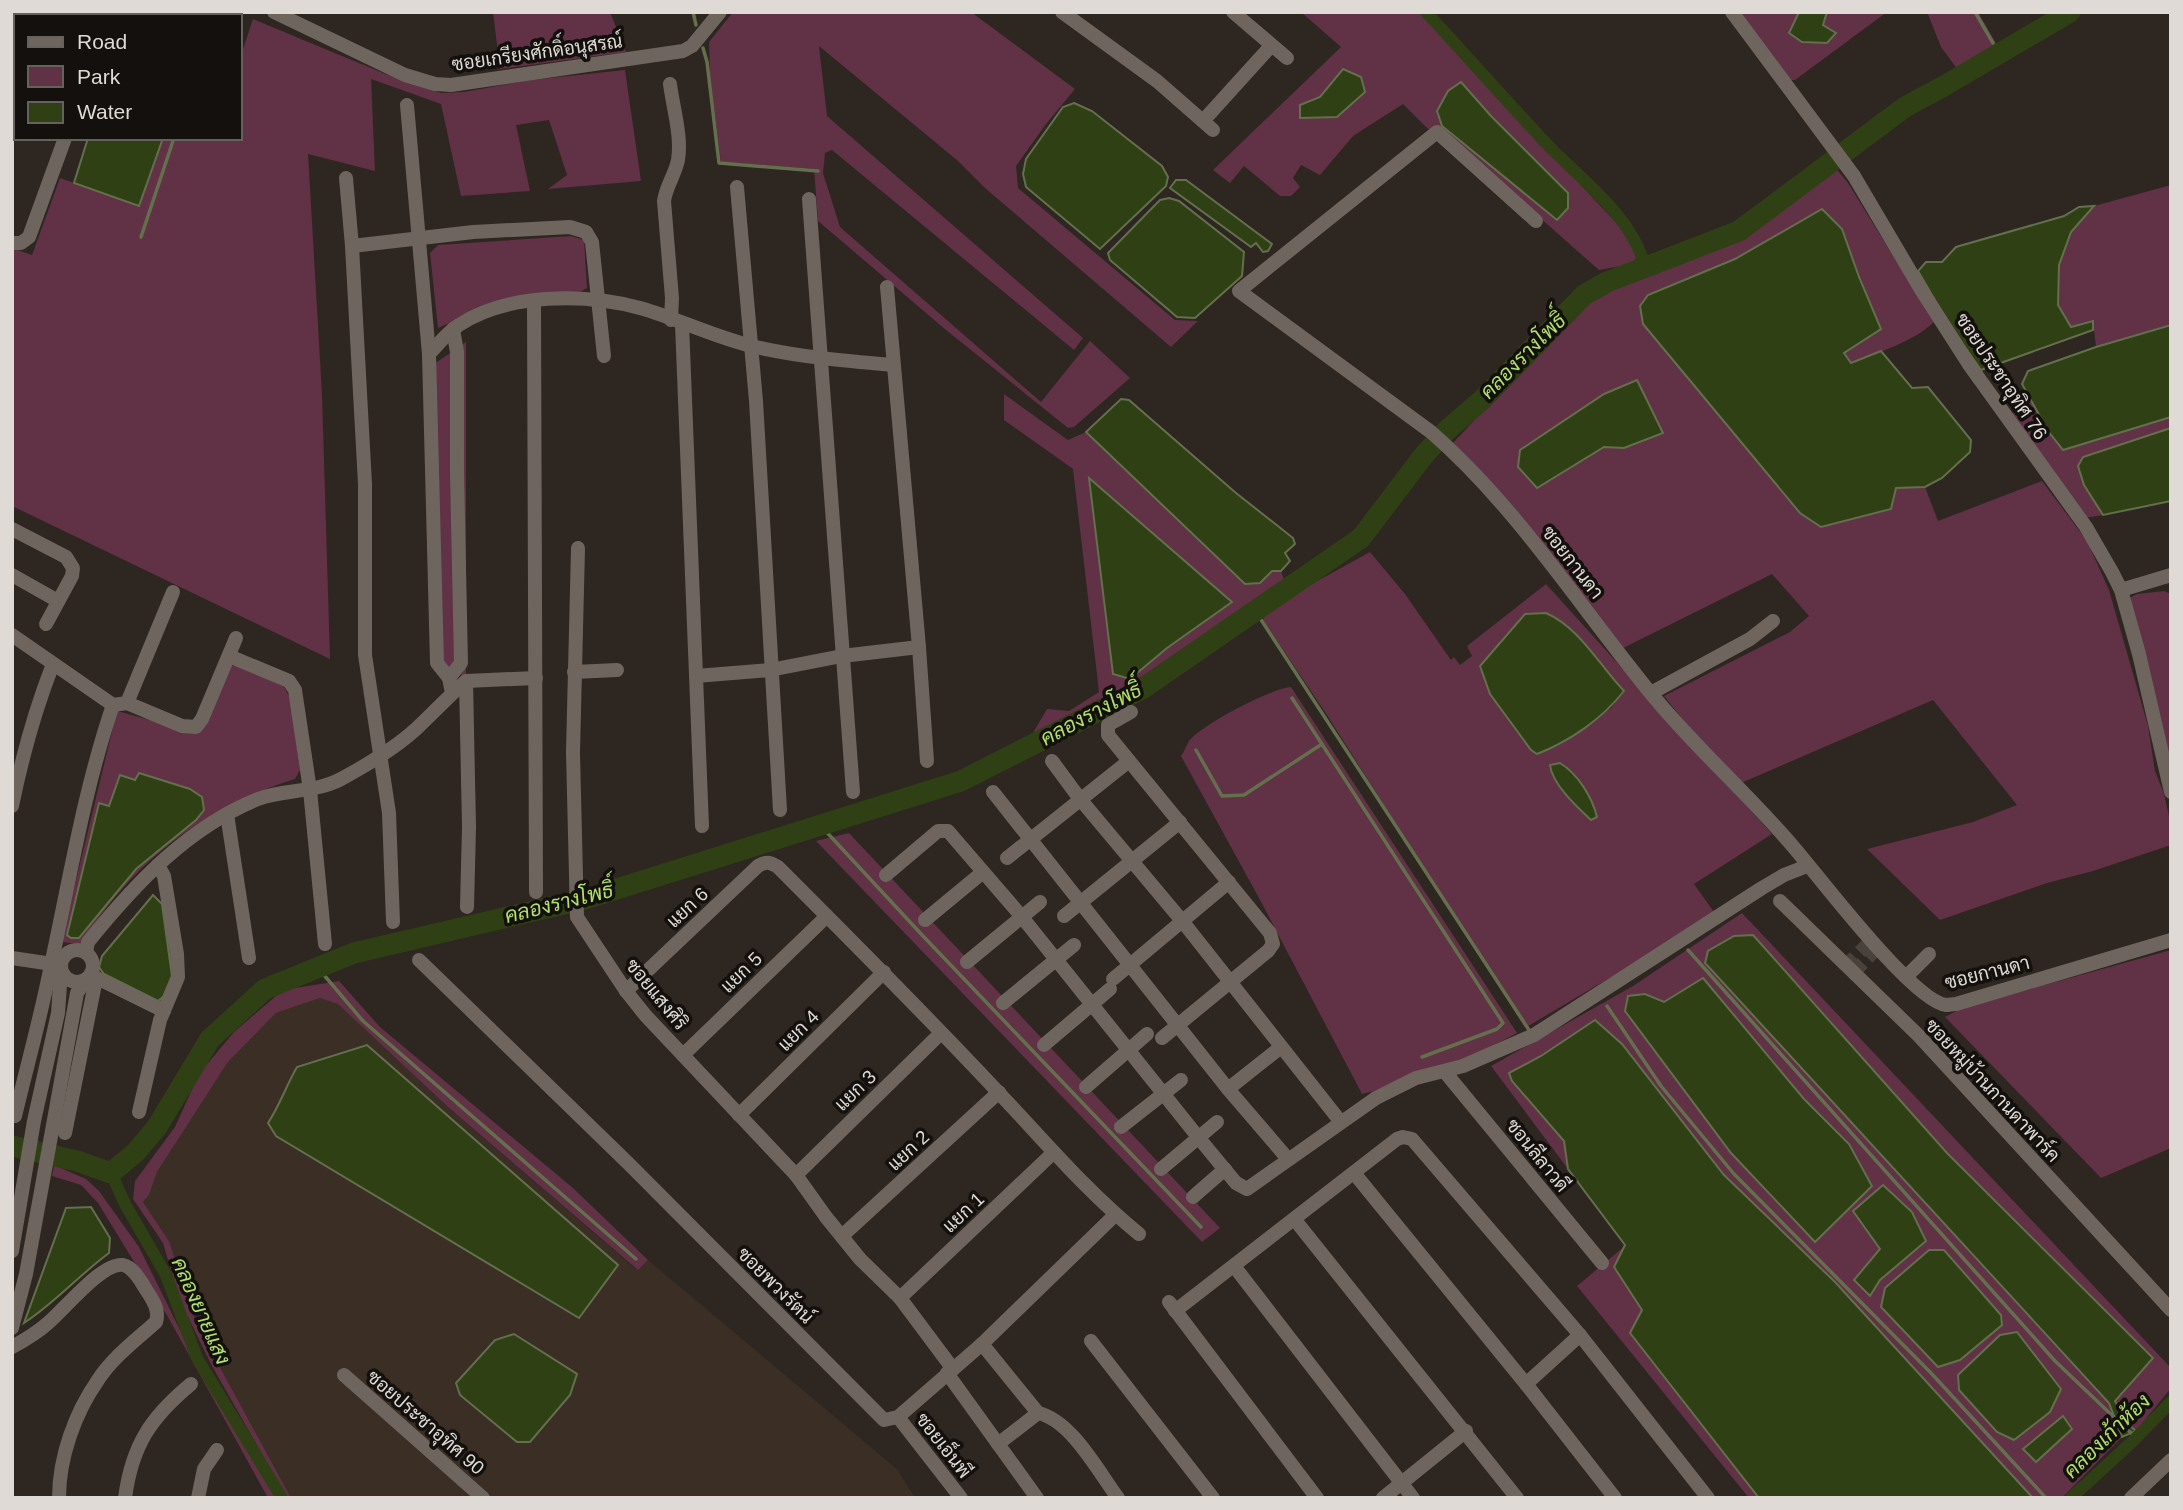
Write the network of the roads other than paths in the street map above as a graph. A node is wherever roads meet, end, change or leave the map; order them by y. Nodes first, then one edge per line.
1 (274, 12) edge
2 (720, 12) edge
3 (1062, 12) edge
4 (1233, 12) edge
5 (1732, 12) edge
6 (1271, 46) junction
7 (1286, 58) dead end
8 (670, 84) dead end
9 (407, 105) dead end
10 (64, 140) edge
11 (346, 178) dead end
12 (737, 187) dead end
13 (809, 199) dead end
14 (1536, 221) dead end
15 (420, 238) junction
16 (12, 243) edge
17 (352, 246) junction
18 (887, 288) dead end
19 (596, 298) junction
20 (534, 301) junction
21 (677, 322) junction
22 (453, 328) junction
23 (751, 346) junction
24 (429, 354) junction
25 (604, 356) dead end
26 (823, 358) junction
27 (893, 365) junction
28 (12, 529) edge
29 (578, 548) dead end
30 (12, 575) edge
31 (2171, 575) edge
32 (2121, 590) junction
33 (173, 592) dead end
34 (58, 601) junction
35 (1773, 621) dead end
36 (46, 624) dead end
37 (12, 635) edge
38 (236, 638) dead end
39 (919, 647) junction
40 (229, 656) junction
41 (842, 656) junction
42 (53, 664) junction
43 (617, 670) dead end
44 (771, 670) junction
45 (574, 672) junction
46 (696, 676) junction
47 (536, 678) junction
48 (466, 681) junction
49 (451, 686) junction
50 (1651, 693) junction
51 (120, 704) junction
52 (1130, 712) dead end
53 (381, 756) junction
54 (927, 761) dead end
55 (1052, 761) dead end
56 (1129, 761) junction
57 (310, 790) junction
58 (853, 792) dead end
59 (993, 792) dead end
60 (2171, 792) edge
61 (1080, 799) junction
62 (12, 806) edge
63 (780, 810) dead end
64 (226, 814) junction
65 (1180, 821) junction
66 (702, 826) dead end
67 (1030, 839) junction
68 (1007, 858) dead end
69 (1131, 862) junction
70 (158, 865) junction
71 (1807, 866) junction
72 (983, 872) junction
73 (886, 875) dead end
74 (1229, 882) junction
75 (536, 892) dead end
76 (1780, 901) dead end
77 (1040, 902) dead end
78 (1080, 903) junction
79 (467, 907) dead end
80 (827, 916) junction
81 (1065, 916) dead end
82 (1021, 917) junction
83 (925, 920) dead end
84 (393, 922) dead end
85 (1183, 922) junction
86 (2171, 940) edge
87 (325, 944) dead end
88 (1074, 945) dead end
89 (86, 951) junction
90 (1930, 954) dead end
91 (12, 958) edge
92 (249, 958) dead end
93 (419, 960) dead end
94 (1055, 960) junction
95 (967, 962) dead end
96 (1131, 964) junction
97 (58, 966) junction
98 (884, 972) junction
99 (1907, 976) junction
100 (91, 978) junction
101 (1230, 982) junction
102 (626, 991) junction
103 (1003, 1003) dead end
104 (1091, 1006) junction
105 (164, 1011) junction
106 (1179, 1025) junction
107 (941, 1033) junction
108 (1044, 1045) dead end
109 (1281, 1047) junction
110 (1128, 1049) junction
111 (683, 1055) junction
112 (1445, 1072) junction
113 (1181, 1080) dead end
114 (1086, 1087) dead end
115 (1228, 1089) junction
116 (999, 1092) junction
117 (1163, 1094) junction
118 (139, 1112) dead end
119 (739, 1115) junction
120 (15, 1116) dead end
121 (1340, 1121) junction
122 (1217, 1122) dead end
123 (1121, 1127) dead end
124 (65, 1133) dead end
125 (1198, 1137) junction
126 (1053, 1153) junction
127 (1288, 1159) junction
128 (1161, 1169) dead end
129 (1225, 1169) junction
130 (1354, 1172) junction
131 (796, 1175) junction
132 (1193, 1197) dead end
133 (1115, 1215) junction
134 (1295, 1220) junction
135 (1139, 1234) dead end
136 (843, 1235) junction
137 (12, 1251) edge
138 (1602, 1263) dead end
139 (1234, 1266) junction
140 (900, 1298) junction
141 (2171, 1310) edge
142 (12, 1328) edge
143 (1580, 1335) junction
144 (1091, 1341) dead end
145 (982, 1344) junction
146 (12, 1347) edge
147 (950, 1371) junction
148 (344, 1375) dead end
149 (191, 1384) dead end
150 (1526, 1384) junction
151 (1038, 1413) junction
152 (898, 1417) junction
153 (1466, 1432) junction
154 (998, 1444) junction
155 (217, 1450) dead end
156 (2171, 1460) edge
157 (1403, 1484) junction
158 (59, 1498) edge
159 (125, 1498) edge
160 (198, 1498) edge
161 (483, 1498) edge
162 (961, 1498) edge
163 (1037, 1498) edge
164 (1118, 1498) edge
165 (1213, 1498) edge
166 (1317, 1498) edge
167 (1383, 1498) edge
168 (1413, 1498) edge
169 (1517, 1498) edge
170 (1615, 1498) edge
171 (1708, 1498) edge
172 (2131, 1498) edge

1 - 2 street, ซอยเกรียงศักดิ์อนุสรณ์
3 - 6 street
4 - 6 street
5 - 32 street, ซอยประชาอุทิศ 76
6 - 7 street
8 - 21 street
9 - 15 street
10 - 16 street
11 - 17 street
12 - 23 street
13 - 26 street
14 - 50 street, ซอยกานดา
15 - 17 street
15 - 19 street
15 - 24 street
17 - 53 street
18 - 27 street
19 - 20 street
19 - 21 street
19 - 25 street
20 - 22 street
20 - 47 street
21 - 23 street
21 - 46 street
22 - 24 street
22 - 49 street
23 - 26 street
23 - 44 street
24 - 49 street
26 - 27 street
26 - 41 street
27 - 39 street
28 - 34 street
29 - 45 street, ซอยแสงศิริ
30 - 34 street
31 - 32 street
32 - 60 street, ซอยประชาอุทิศ 76
33 - 51 street
34 - 36 street
35 - 50 street
37 - 42 street
38 - 40 street
39 - 41 street
39 - 54 street
40 - 51 street
40 - 57 street
41 - 44 street
41 - 58 street
42 - 51 street
42 - 62 street
43 - 45 street
44 - 46 street
44 - 63 street
45 - 102 street, ซอยแสงศิริ
46 - 66 street
47 - 48 street
47 - 75 street
48 - 49 street
48 - 79 street
49 - 53 street
50 - 71 street, ซอยกานดา
51 - 97 street
52 - 56 street
53 - 57 street
53 - 84 street
55 - 61 street
56 - 61 street
56 - 65 street
57 - 64 street
57 - 87 street
59 - 67 street
61 - 67 street
61 - 69 street
64 - 70 street
64 - 92 street
65 - 69 street
65 - 74 street
67 - 68 street
67 - 78 street
69 - 78 street
69 - 85 street
70 - 89 street
70 - 105 street
71 - 99 street, ซอยกานดา
71 - 112 street
72 - 73 street
72 - 82 street
72 - 83 street
74 - 85 street
74 - 101 street
76 - 141 street, ซอยหมู่บ้านกานดาพาร์ค
77 - 82 street
78 - 81 street
78 - 96 street
80 - 98 street
80 - 102 street, แยก 6
80 - 111 street, แยก 5
82 - 94 street
82 - 95 street
85 - 96 street
85 - 101 street
86 - 99 street, ซอยกานดา
88 - 94 street
89 - 97 street
89 - 100 street
90 - 99 street
91 - 97 street
93 - 152 street, ซอยพวงรัตน์
94 - 103 street
94 - 104 street
96 - 104 street
96 - 106 street
97 - 100 street
97 - 120 street
97 - 137 street
98 - 107 street
98 - 119 street, แยก 4
100 - 105 street
100 - 124 street
100 - 142 street
101 - 106 street
101 - 109 street
102 - 111 street, ซอยแสงศิริ
104 - 108 street
104 - 110 street
105 - 118 street
106 - 110 street
106 - 115 street
107 - 116 street
107 - 131 street, แยก 3
109 - 115 street
109 - 121 street
110 - 114 street
110 - 117 street
111 - 119 street, ซอยแสงศิริ
112 - 121 street
112 - 138 street, ซอนลีลาวดี
113 - 117 street
115 - 127 street
116 - 126 street
116 - 136 street, แยก 2
117 - 123 street
117 - 125 street
119 - 131 street, ซอยแสงศิริ
121 - 127 street
122 - 125 street
125 - 128 street
125 - 129 street
126 - 133 street
126 - 140 street, แยก 1
127 - 129 street
129 - 132 street
130 - 134 street
130 - 143 street
130 - 150 street
131 - 136 street, ซอยแสงศิริ
133 - 135 street
133 - 145 street
134 - 139 street
134 - 153 street
136 - 140 street, ซอยแสงศิริ
139 - 157 street
139 - 166 street
140 - 147 street, ซอยแสงศิริ
143 - 150 street
143 - 171 street
144 - 165 street
145 - 147 street
145 - 151 street
146 - 158 street
147 - 152 street
147 - 154 street, ซอยแสงศิริ
148 - 161 street, ซอยประชาอุทิศ 90
149 - 159 street
150 - 170 street
151 - 154 street
151 - 164 street
152 - 162 street, ซอยเอ็นพี
153 - 157 street
153 - 169 street
154 - 163 street, ซอยแสงศิริ
155 - 160 street
156 - 172 street
157 - 167 street
157 - 168 street

